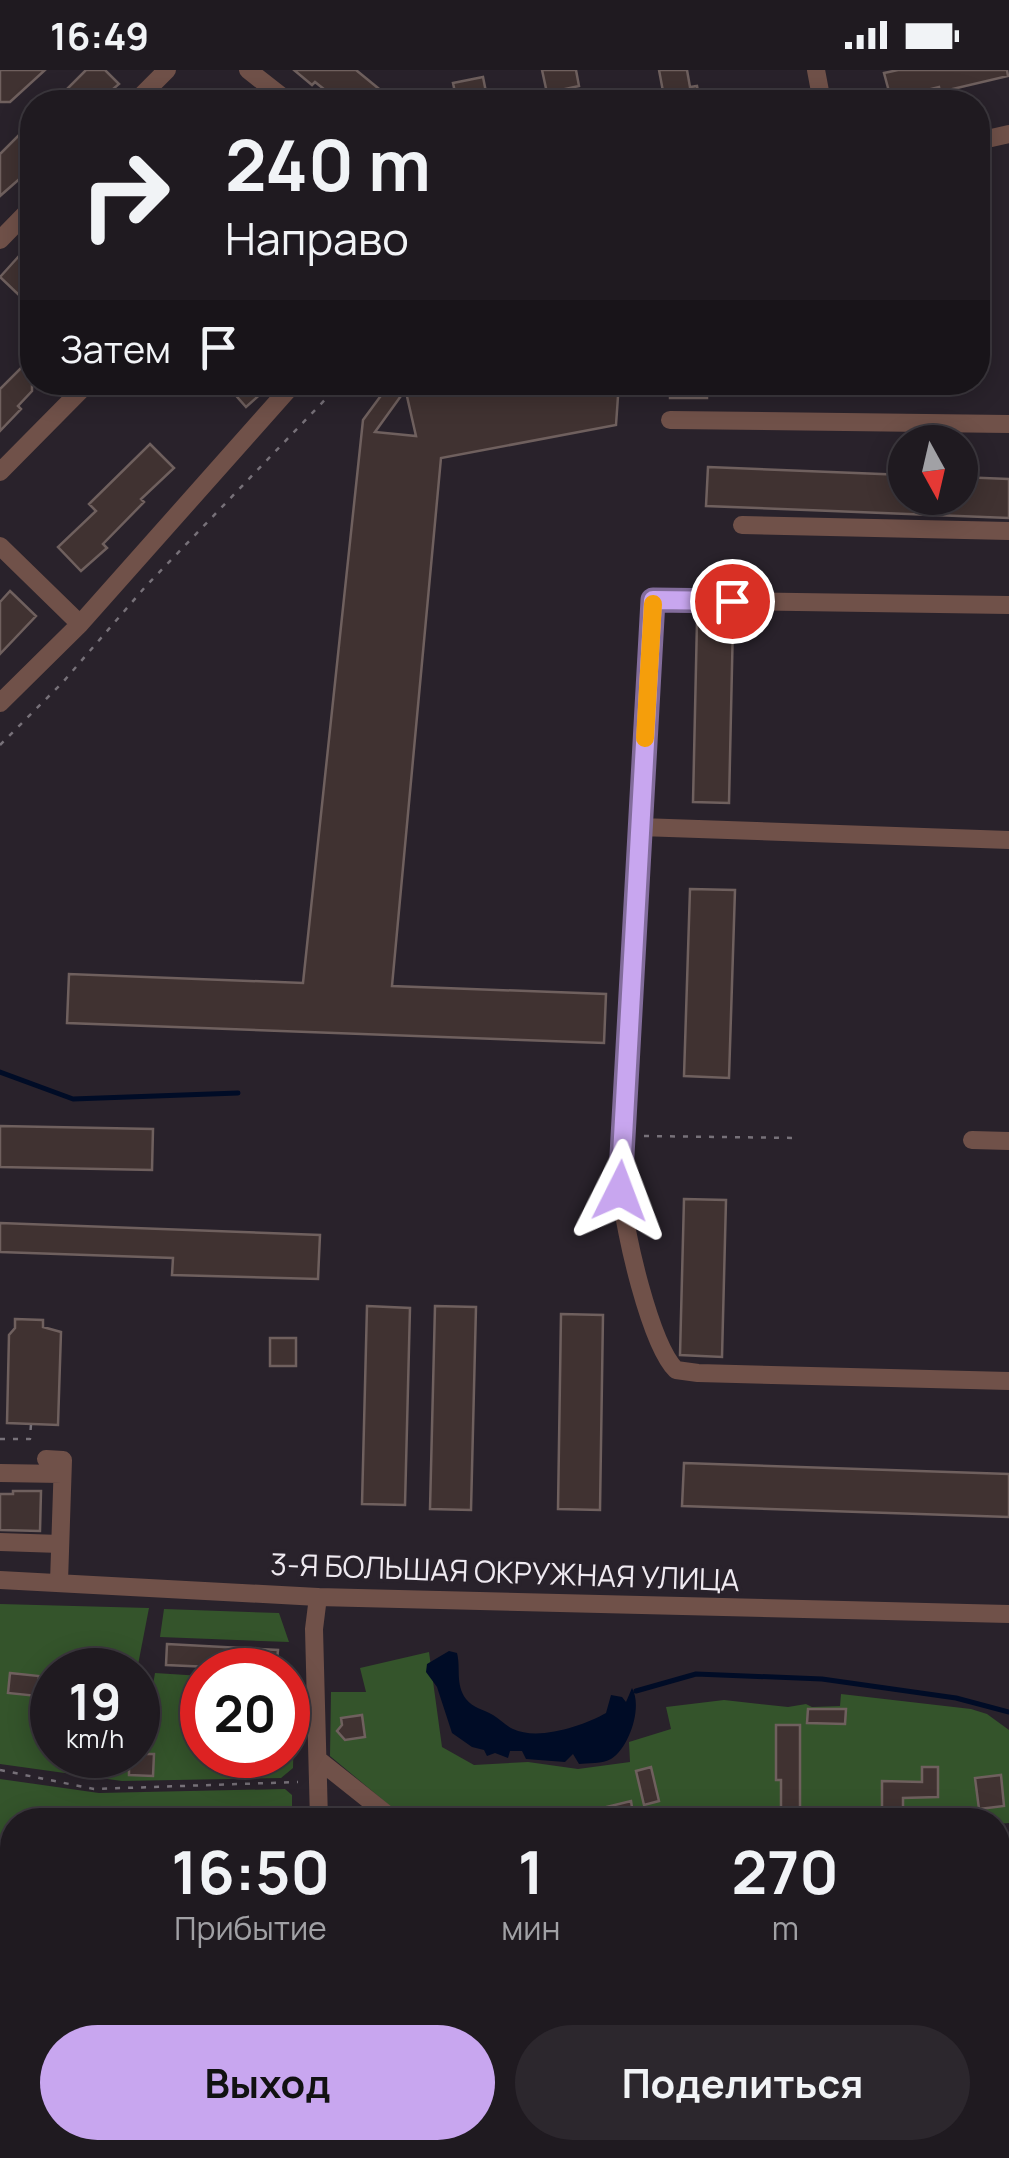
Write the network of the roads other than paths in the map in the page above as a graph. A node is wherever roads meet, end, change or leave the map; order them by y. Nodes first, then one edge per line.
1 (167, 70) edge
2 (248, 70) edge
3 (148, 90) edge
4 (274, 90) edge
5 (20, 219) edge
6 (0, 240) edge
7 (76, 395) edge
8 (283, 395) edge
9 (670, 420) dead end
10 (1009, 424) edge
11 (0, 472) edge
12 (742, 525) dead end
13 (1009, 530) edge
14 (0, 546) edge
15 (1009, 605) edge
16 (80, 624) junction
17 (0, 704) edge
18 (640, 827) junction
19 (1009, 840) edge
20 (1009, 1128) edge
21 (972, 1140) dead end
22 (1009, 1141) edge
23 (1009, 1381) edge
24 (46, 1460) dead end
25 (0, 1473) edge
26 (62, 1474) junction
27 (0, 1542) edge
28 (60, 1544) junction
29 (0, 1580) edge
30 (59, 1582) junction
31 (318, 1597) junction
32 (1009, 1614) edge
33 (320, 1761) junction
34 (319, 1808) edge
35 (379, 1808) edge

1 - 3 street
2 - 4 street
5 - 6 street
7 - 11 street
8 - 16 street
9 - 10 street
12 - 13 street
14 - 16 street
15 - 18 street
16 - 17 street
18 - 19 street
18 - 23 street
20 - 22 street
21 - 22 street
24 - 26 street
25 - 26 street
26 - 28 street
27 - 28 street
28 - 30 street
29 - 30 street, 3-Я БОЛЬШАЯ ОКРУЖНАЯ УЛИЦА
30 - 31 street, 3-Я БОЛЬШАЯ ОКРУЖНАЯ УЛИЦА
31 - 32 street, 3-Я БОЛЬШАЯ ОКРУЖНАЯ УЛИЦА
31 - 33 street
33 - 34 street
33 - 35 street

